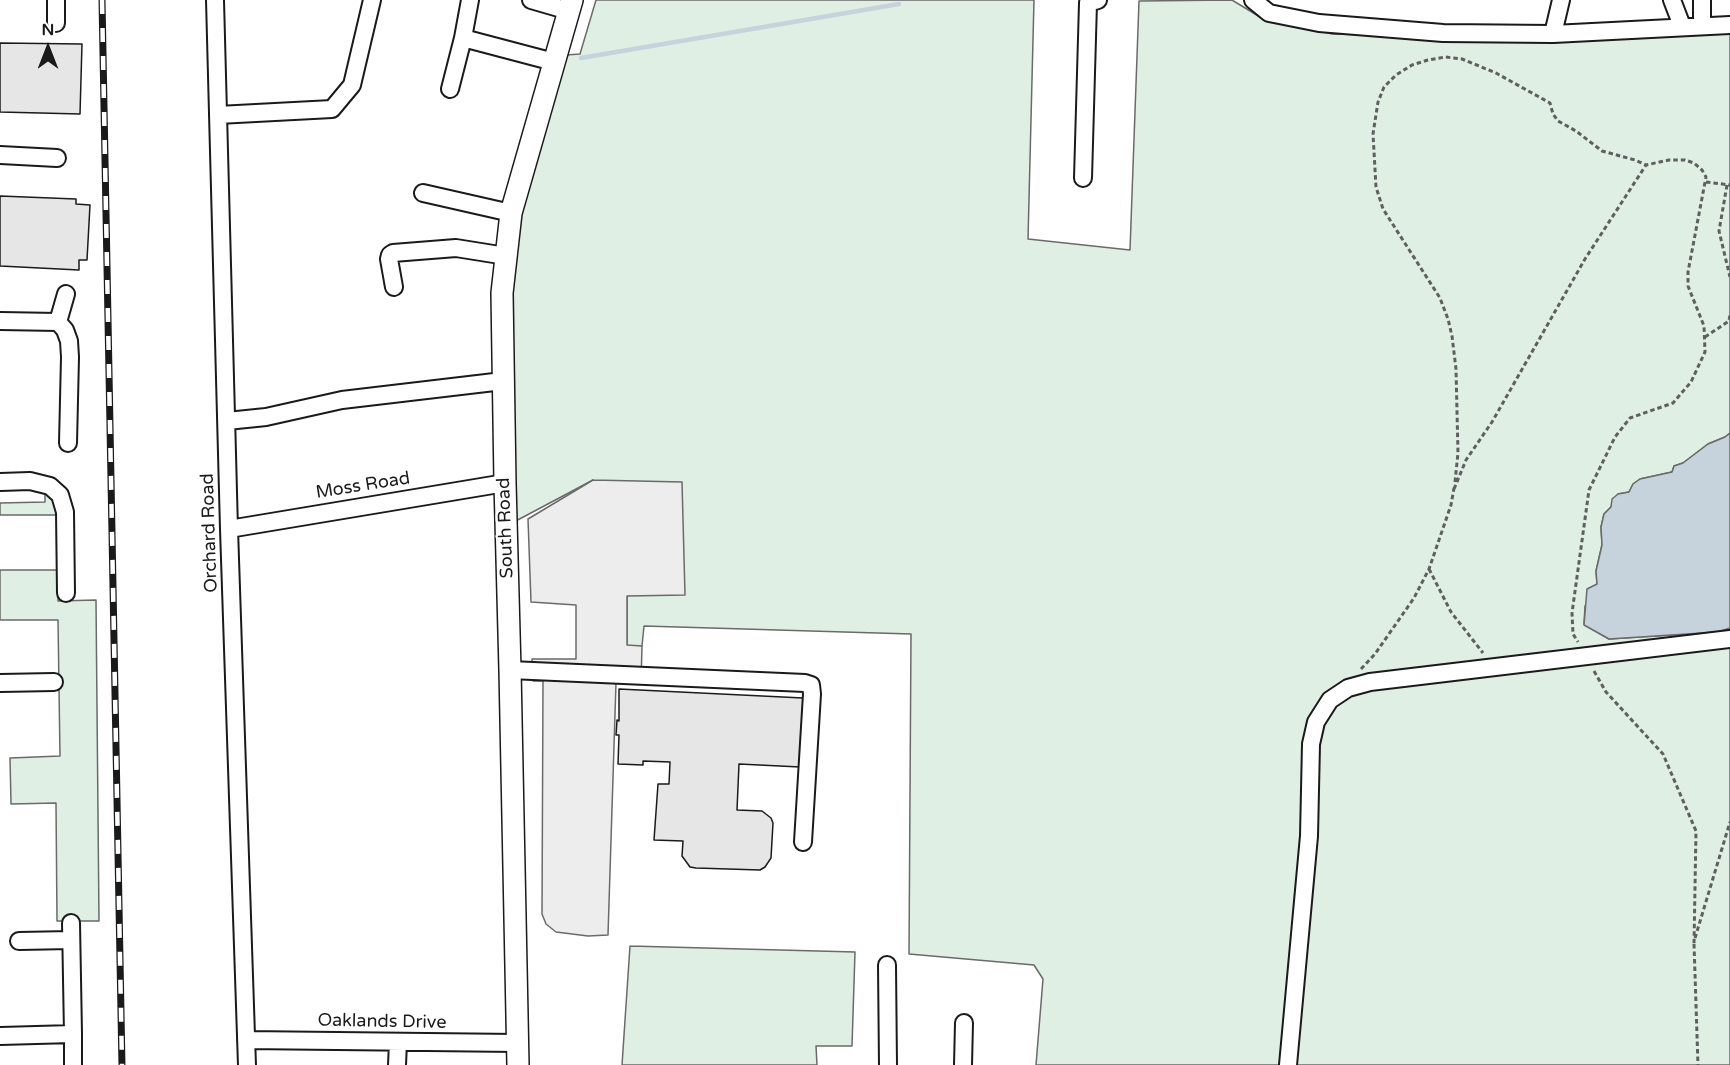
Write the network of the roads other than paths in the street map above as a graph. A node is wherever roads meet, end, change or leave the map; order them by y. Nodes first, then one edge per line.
1 (56, 0) edge
2 (214, 0) edge
3 (372, 0) edge
4 (470, 0) edge
5 (531, 0) edge
6 (1098, 0) edge
7 (1253, 0) edge
8 (1561, 0) edge
9 (1672, 0) edge
10 (1702, 0) edge
11 (571, 5) edge
12 (56, 23) dead end
13 (1730, 25) edge
14 (1683, 26) junction
15 (1702, 26) junction
16 (1553, 34) junction
17 (463, 38) junction
18 (554, 62) junction
19 (450, 89) dead end
20 (218, 115) junction
21 (0, 155) edge
22 (57, 158) dead end
23 (1083, 178) dead end
24 (423, 193) dead end
25 (511, 213) junction
26 (506, 256) junction
27 (394, 286) dead end
28 (66, 294) dead end
29 (0, 321) edge
30 (58, 322) junction
31 (503, 381) junction
32 (227, 421) junction
33 (68, 443) dead end
34 (0, 482) edge
35 (504, 483) junction
36 (229, 529) junction
37 (66, 593) dead end
38 (1730, 639) edge
39 (510, 670) junction
40 (54, 682) dead end
41 (0, 683) edge
42 (803, 842) dead end
43 (71, 923) dead end
44 (71, 940) junction
45 (19, 941) dead end
46 (887, 965) dead end
47 (964, 1023) dead end
48 (73, 1034) junction
49 (0, 1036) edge
50 (246, 1040) junction
51 (398, 1042) junction
52 (518, 1043) junction
53 (73, 1065) edge
54 (246, 1065) edge
55 (397, 1065) edge
56 (518, 1065) edge
57 (888, 1065) edge
58 (963, 1065) edge
59 (1288, 1065) edge

1 - 12 street
2 - 20 street, Orchard Road
3 - 20 street
4 - 17 street
5 - 11 street
6 - 23 street
7 - 16 street
8 - 16 street
9 - 14 street
10 - 15 street
11 - 18 main road, South Road
13 - 15 street
14 - 15 street
14 - 16 street
17 - 18 street
17 - 19 street
18 - 25 main road, South Road
20 - 32 street, Orchard Road
21 - 22 street
24 - 25 street
25 - 26 main road, South Road
26 - 27 street
26 - 31 main road, South Road
28 - 30 street
29 - 30 street
30 - 33 street
31 - 32 street
31 - 35 main road, South Road
32 - 36 street, Orchard Road
34 - 37 street
35 - 36 street, Moss Road
35 - 39 main road, South Road
36 - 50 street, Orchard Road
38 - 59 street
39 - 42 street
39 - 52 main road, South Road
40 - 41 street
43 - 44 street
44 - 45 street
44 - 48 street
46 - 57 street
47 - 58 street
48 - 49 street
48 - 53 street
50 - 51 street, Oaklands Drive
50 - 54 street, Orchard Road
51 - 52 street, Oaklands Drive
51 - 55 street
52 - 56 main road, South Road

